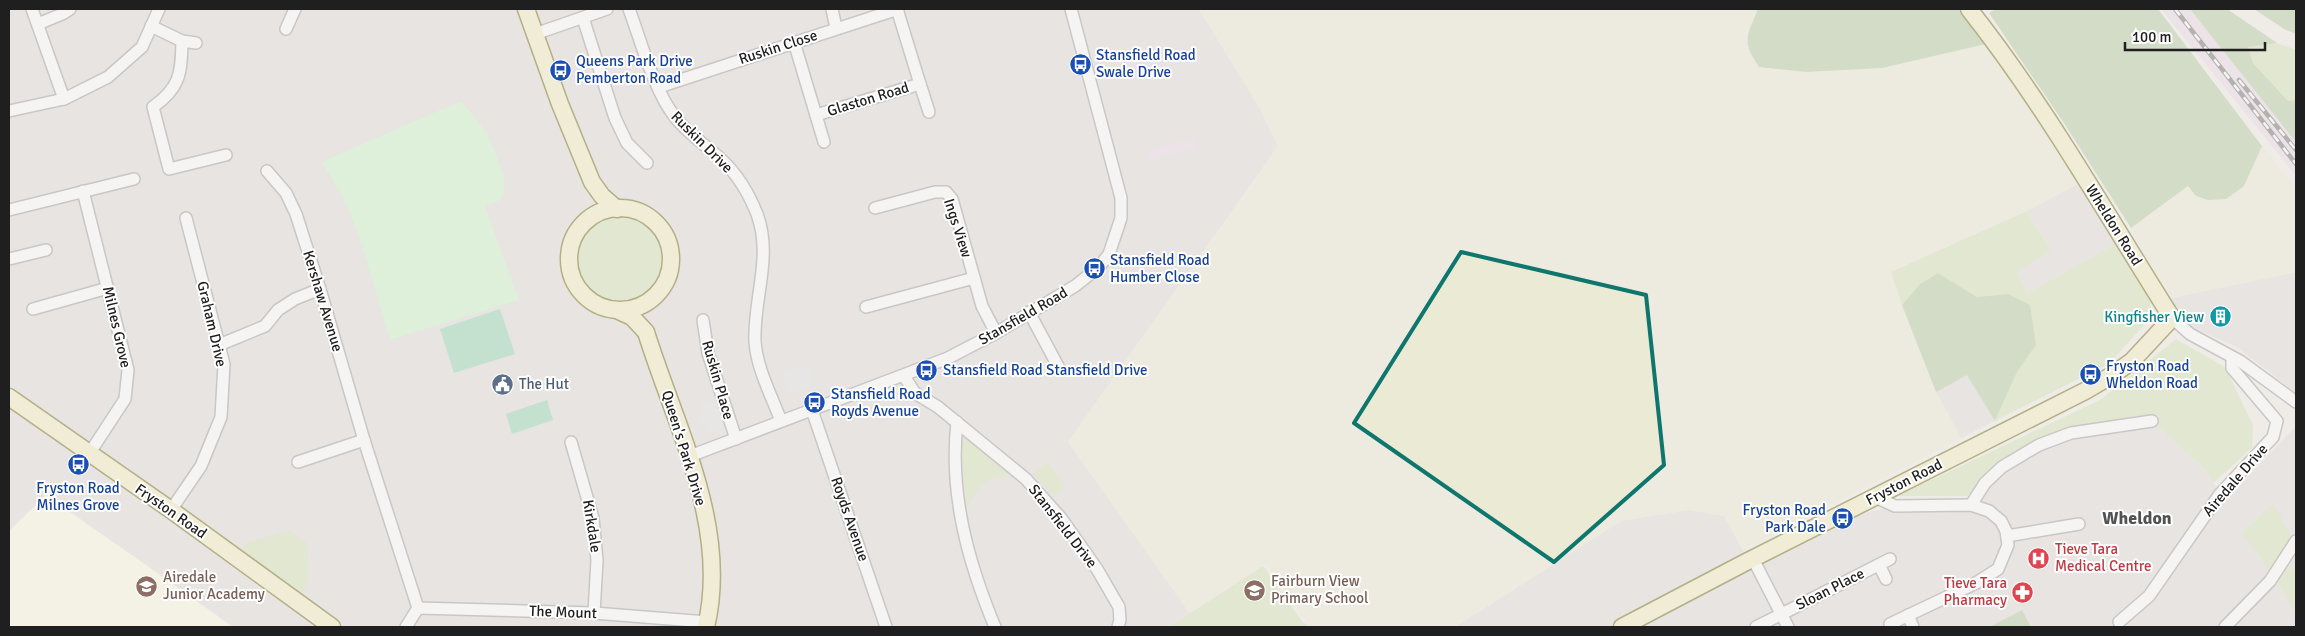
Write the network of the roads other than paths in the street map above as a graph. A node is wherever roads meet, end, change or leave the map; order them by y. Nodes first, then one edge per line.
1 (32, 9) edge
2 (70, 9) edge
3 (159, 9) edge
4 (295, 9) edge
5 (526, 9) edge
6 (607, 9) edge
7 (629, 9) edge
8 (832, 9) edge
9 (898, 9) edge
10 (1071, 9) edge
11 (1969, 9) edge
12 (582, 18) junction
13 (38, 24) junction
14 (151, 26) junction
15 (836, 28) junction
16 (286, 29) dead end
17 (535, 34) junction
18 (182, 41) junction
19 (794, 42) junction
20 (196, 43) dead end
21 (920, 84) junction
22 (659, 87) junction
23 (64, 99) junction
24 (9, 111) edge
25 (929, 112) dead end
26 (816, 115) junction
27 (824, 142) dead end
28 (226, 155) dead end
29 (647, 162) dead end
30 (267, 171) dead end
31 (134, 179) dead end
32 (592, 182) junction
33 (83, 191) junction
34 (875, 208) dead end
35 (617, 209) junction
36 (9, 210) edge
37 (186, 218) dead end
38 (590, 218) junction
39 (46, 250) dead end
40 (9, 258) edge
41 (974, 278) junction
42 (108, 288) junction
43 (320, 289) junction
44 (650, 301) junction
45 (866, 307) dead end
46 (33, 309) dead end
47 (619, 311) junction
48 (1029, 312) junction
49 (2172, 318) junction
50 (703, 320) dead end
51 (646, 332) junction
52 (996, 333) junction
53 (219, 345) junction
54 (2232, 356) junction
55 (1059, 368) dead end
56 (904, 376) junction
57 (9, 397) edge
58 (2296, 402) edge
59 (812, 410) junction
60 (2152, 421) dead end
61 (781, 422) junction
62 (957, 422) junction
63 (736, 439) junction
64 (364, 440) junction
65 (571, 442) dead end
66 (89, 454) junction
67 (690, 456) junction
68 (298, 462) dead end
69 (1875, 497) junction
70 (1971, 505) junction
71 (171, 510) junction
72 (2079, 524) dead end
73 (2007, 536) junction
74 (2296, 541) edge
75 (1753, 559) junction
76 (1890, 559) dead end
77 (1879, 565) junction
78 (1886, 579) dead end
79 (418, 608) junction
80 (594, 612) junction
81 (1782, 614) junction
82 (1908, 615) junction
83 (2119, 622) dead end
84 (1890, 624) dead end
85 (706, 625) edge
86 (332, 627) edge
87 (406, 627) edge
88 (886, 627) edge
89 (995, 627) edge
90 (1118, 627) edge
91 (1622, 627) edge
92 (1756, 627) edge
93 (1788, 627) edge
94 (1913, 627) edge
95 (2224, 627) edge

1 - 13 street
2 - 13 street
3 - 14 street
4 - 16 street
5 - 17 street
6 - 12 street
7 - 22 street, Ruskin Drive
8 - 15 street
9 - 15 street, Ruskin Close
9 - 21 street, Glaston Road
10 - 48 street, Stansfield Road
11 - 49 street, Wheldon Road
12 - 17 street
12 - 29 street
13 - 23 street
14 - 18 street
14 - 23 street
15 - 19 street, Ruskin Close
17 - 32 street
18 - 20 street
18 - 28 street
19 - 22 street, Ruskin Close
19 - 26 street, Glaston Road
21 - 25 street, Glaston Road
21 - 26 street, Glaston Road
22 - 61 street, Ruskin Drive
23 - 24 street
26 - 27 street, Glaston Road
30 - 43 street, Kershaw Avenue
31 - 33 street
32 - 35 street
32 - 38 street
33 - 36 street
33 - 42 street, Milnes Grove
34 - 41 street, Ings View
35 - 38 street, Queen's Park Drive
35 - 44 street, Queen's Park Drive
37 - 53 street, Graham Drive
38 - 47 street, Queen's Park Drive
39 - 40 street
41 - 45 street, Ings View
41 - 52 street, Ings View
42 - 46 street
42 - 66 street, Milnes Grove
43 - 53 street
43 - 64 street, Kershaw Avenue
44 - 47 street
44 - 51 street, Queen's Park Drive
47 - 51 street, Queen's Park Drive
48 - 52 street, Stansfield Road
48 - 55 street
49 - 54 street, Wheldon Road
49 - 69 street, Fryston Road
50 - 63 street, Ruskin Place
51 - 67 street, Queen's Park Drive
52 - 56 street, Stansfield Road
53 - 71 street, Graham Drive
54 - 58 street, Wheldon Road
54 - 83 street, Airedale Drive
56 - 59 street, Stansfield Road
56 - 62 street, Stansfield Drive
57 - 66 street, Fryston Road
59 - 61 street, Stansfield Road
59 - 88 street, Royds Avenue
60 - 70 street
61 - 63 street, Stansfield Road
62 - 89 street
62 - 90 street, Stansfield Drive
63 - 67 street, Stansfield Road
64 - 68 street
64 - 79 street, Kershaw Avenue
65 - 80 street, Kirkdale
66 - 71 street, Fryston Road
67 - 85 street, Queen's Park Drive
69 - 70 street
69 - 75 street, Fryston Road
70 - 73 street
71 - 86 street, Fryston Road
72 - 73 street
73 - 82 street
74 - 95 street
75 - 81 street, Sloan Place
75 - 91 street, Fryston Road
76 - 77 street, Sloan Place
77 - 78 street, Sloan Place
77 - 81 street, Sloan Place
79 - 80 street, The Mount
79 - 87 street
80 - 85 street, The Mount
81 - 92 street, Sloan Place
81 - 93 street, Sloan Place
82 - 84 street
82 - 94 street

